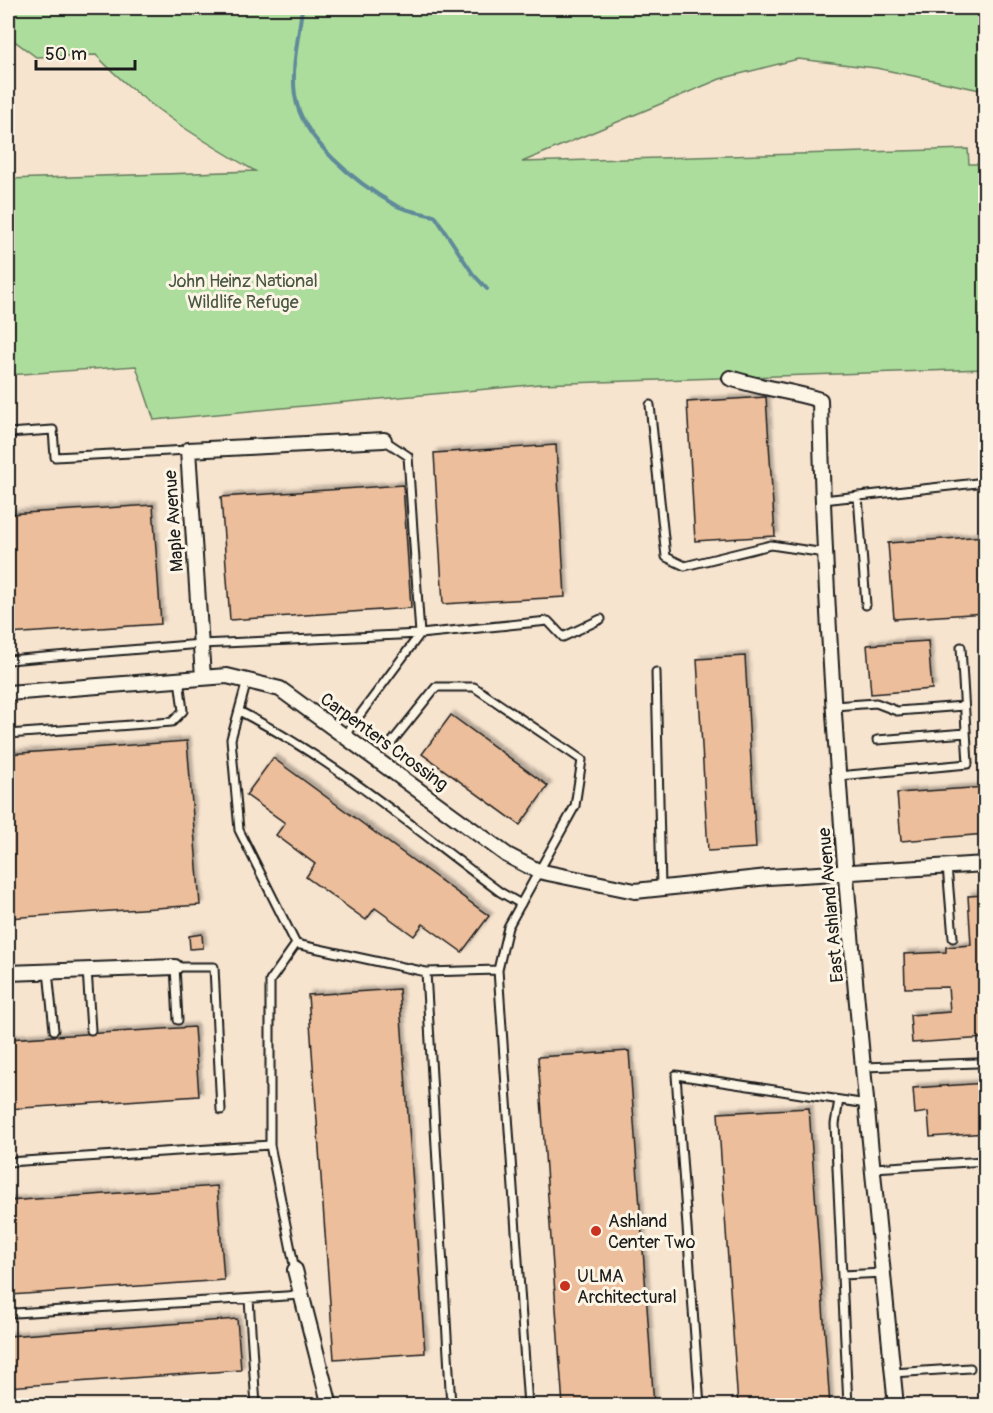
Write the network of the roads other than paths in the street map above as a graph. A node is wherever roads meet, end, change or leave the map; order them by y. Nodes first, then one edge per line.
1 (730, 378) dead end
2 (650, 405) dead end
3 (8, 433) edge
4 (384, 440) joint
5 (188, 450) junction
6 (986, 483) edge
7 (858, 496) junction
8 (823, 500) junction
9 (825, 553) junction
10 (866, 605) dead end
11 (601, 619) dead end
12 (420, 634) junction
13 (201, 644) junction
14 (961, 647) dead end
15 (8, 660) edge
16 (656, 672) dead end
17 (203, 677) junction
18 (179, 679) junction
19 (247, 681) junction
20 (8, 693) edge
21 (834, 706) junction
22 (964, 706) junction
23 (239, 711) junction
24 (966, 733) junction
25 (8, 734) edge
26 (345, 735) junction
27 (878, 740) dead end
28 (392, 742) dead end
29 (838, 776) junction
30 (986, 864) edge
31 (947, 866) junction
32 (538, 871) junction
33 (845, 874) junction
34 (661, 888) junction
35 (521, 904) junction
36 (953, 938) dead end
37 (296, 944) junction
38 (175, 967) junction
39 (87, 969) junction
40 (498, 970) junction
41 (48, 971) junction
42 (426, 972) junction
43 (8, 973) edge
44 (178, 1020) dead end
45 (54, 1030) dead end
46 (91, 1030) dead end
47 (977, 1064) dead end
48 (864, 1067) junction
49 (839, 1100) junction
50 (867, 1104) junction
51 (221, 1110) dead end
52 (270, 1145) junction
53 (985, 1161) edge
54 (8, 1162) edge
55 (873, 1168) junction
56 (295, 1270) joint
57 (884, 1273) junction
58 (842, 1275) junction
59 (302, 1295) junction
60 (249, 1299) junction
61 (8, 1310) edge
62 (970, 1368) dead end
63 (893, 1373) junction
64 (256, 1406) edge
65 (330, 1406) edge
66 (451, 1406) edge
67 (528, 1406) edge
68 (700, 1406) edge
69 (848, 1406) edge
70 (896, 1406) edge

1 - 8 street, East Ashland Avenue
2 - 9 lane
3 - 5 lane
4 - 5 street, Maple Avenue
4 - 12 lane
5 - 13 street, Maple Avenue
6 - 7 lane
7 - 8 lane
7 - 10 lane
8 - 9 street, East Ashland Avenue
9 - 21 street, East Ashland Avenue
11 - 12 lane
12 - 13 lane
12 - 26 lane
13 - 15 lane
13 - 17 street, Maple Avenue
14 - 22 lane
16 - 34 lane
17 - 18 street, Carpenters Crossing
17 - 19 street, Carpenters Crossing
18 - 20 street, Carpenters Crossing
18 - 25 lane
19 - 23 lane
19 - 26 street, Carpenters Crossing
21 - 22 lane
21 - 29 street, East Ashland Avenue
22 - 24 lane
23 - 35 lane
23 - 37 lane
24 - 27 lane
24 - 29 lane
26 - 32 street, Carpenters Crossing
28 - 32 lane
29 - 33 street, East Ashland Avenue
30 - 31 street, Carpenters Crossing
31 - 33 street, Carpenters Crossing
31 - 36 lane
32 - 34 street, Carpenters Crossing
32 - 35 lane
33 - 34 street, Carpenters Crossing
33 - 48 street, East Ashland Avenue
35 - 40 lane
37 - 42 lane
37 - 52 lane
38 - 39 street
38 - 44 lane
38 - 51 lane
39 - 41 street
39 - 46 lane
40 - 42 lane
40 - 67 lane
41 - 43 street
41 - 45 lane
42 - 66 lane
47 - 48 lane
48 - 50 street, East Ashland Avenue
49 - 50 lane
49 - 58 lane
49 - 68 lane
50 - 55 street, East Ashland Avenue
52 - 54 lane
52 - 56 lane
53 - 55 lane
55 - 57 street, East Ashland Avenue
56 - 59 street
57 - 58 lane
57 - 63 street, East Ashland Avenue
58 - 69 lane
59 - 60 lane
59 - 65 street
60 - 61 lane
60 - 64 lane
62 - 63 lane
63 - 70 street, East Ashland Avenue

